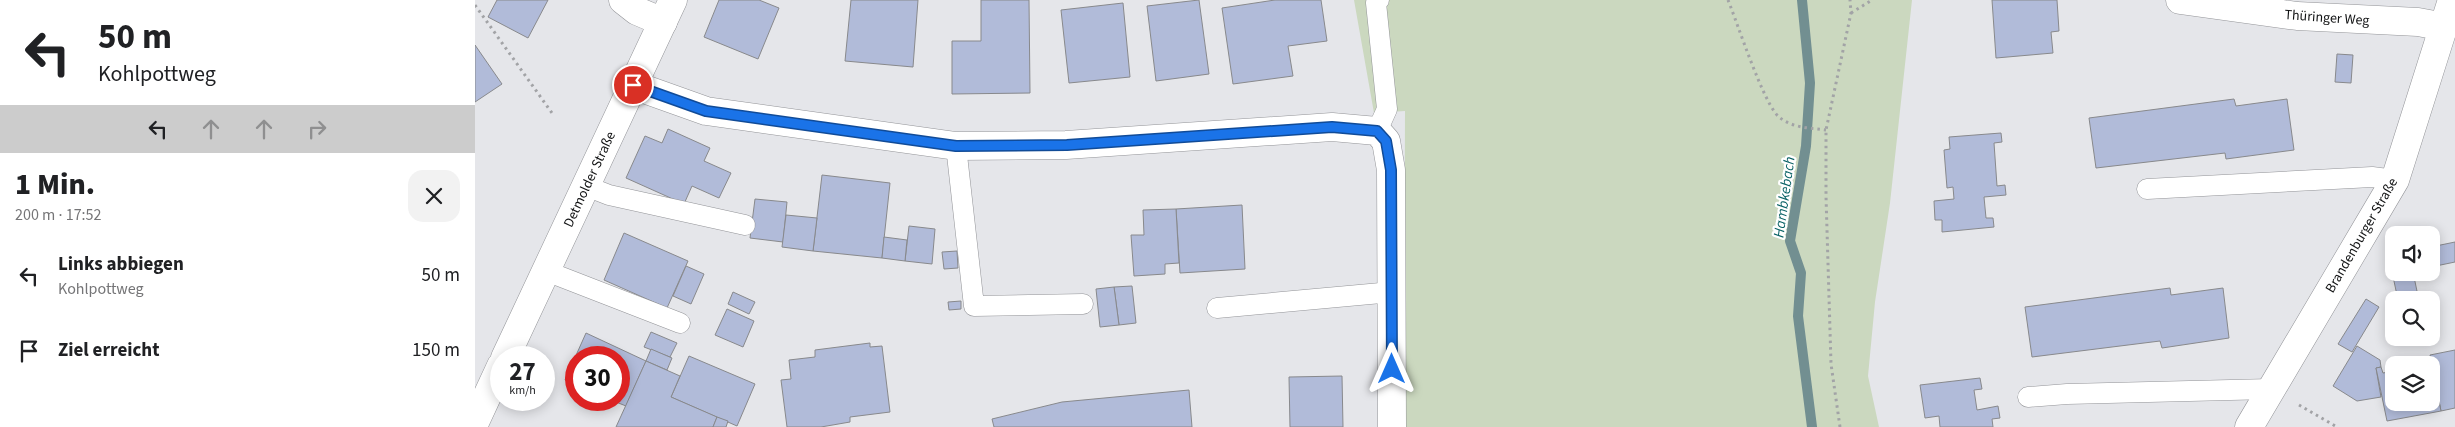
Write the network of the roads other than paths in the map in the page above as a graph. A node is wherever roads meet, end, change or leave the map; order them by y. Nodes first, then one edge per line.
1 (623, 0) edge
2 (1379, 0) edge
3 (2180, 0) edge
4 (2452, 0) edge
5 (668, 11) edge
6 (2445, 27) junction
7 (633, 85) junction
8 (1377, 131) junction
9 (956, 146) junction
10 (2395, 180) junction
11 (586, 186) junction
12 (2147, 189) dead end
13 (745, 225) dead end
14 (546, 271) junction
15 (1392, 292) junction
16 (1083, 304) dead end
17 (1217, 308) dead end
18 (680, 323) dead end
19 (511, 346) edge
20 (2271, 389) junction
21 (490, 390) edge
22 (2028, 397) dead end
23 (475, 422) edge
24 (1392, 427) edge
25 (2249, 427) edge

1 - 5 street
2 - 8 lane
3 - 6 street, Thüringer Weg
4 - 6 street, Brandenburger Straße
5 - 7 street, Detmolder Straße
6 - 10 street, Brandenburger Straße
7 - 9 street
7 - 11 street, Detmolder Straße
8 - 9 street
8 - 15 street
9 - 16 lane
10 - 12 lane
10 - 20 street, Brandenburger Straße
11 - 13 lane
11 - 14 street, Detmolder Straße
14 - 18 lane
14 - 19 street, Detmolder Straße
15 - 17 lane
15 - 24 street
20 - 22 lane
20 - 25 street, Brandenburger Straße
21 - 23 street

